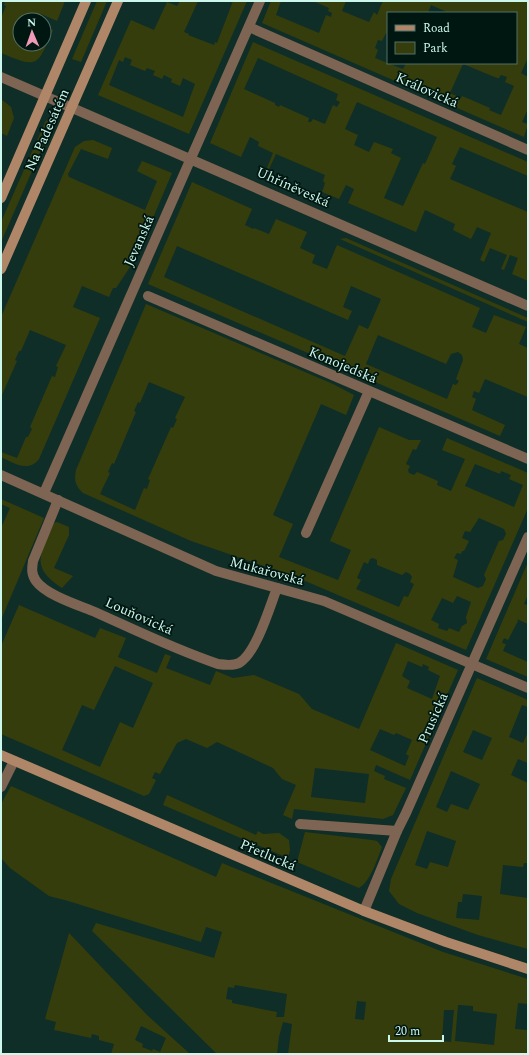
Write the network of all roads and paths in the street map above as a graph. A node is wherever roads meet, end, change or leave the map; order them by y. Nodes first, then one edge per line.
1 (86, 1) edge
2 (118, 1) edge
3 (260, 1) edge
4 (249, 27) junction
5 (1, 77) edge
6 (46, 96) junction
7 (72, 107) junction
8 (528, 150) edge
9 (191, 158) junction
10 (1, 198) edge
11 (1, 269) edge
12 (148, 296) dead end
13 (528, 306) edge
14 (369, 391) junction
15 (528, 459) edge
16 (1, 475) edge
17 (44, 493) junction
18 (58, 500) junction
19 (306, 533) dead end
20 (528, 537) edge
21 (277, 588) junction
22 (472, 664) junction
23 (528, 688) edge
24 (1, 755) edge
25 (14, 761) junction
26 (1, 787) edge
27 (300, 824) dead end
28 (397, 831) junction
29 (364, 911) junction
30 (528, 969) edge

1 - 6 street, Na Padesátém
2 - 7 street, Na Padesátém
3 - 4 street, Jevanská
4 - 8 street, Královická
4 - 9 street, Jevanská
5 - 6 street, Uhříněveská
6 - 7 street, Uhříněveská
6 - 10 street, Na Padesátém
7 - 9 street, Uhříněveská
7 - 11 street, Na Padesátém
9 - 13 street, Uhříněveská
9 - 17 street, Jevanská
12 - 14 street, Konojedská
14 - 15 street, Konojedská
14 - 19 street
16 - 17 street, Mukařovská
17 - 18 street, Mukařovská
18 - 21 street, Mukařovská
18 - 21 street, Louňovická
20 - 22 street, Prusická
21 - 22 street, Mukařovská
22 - 23 street, Mukařovská
22 - 28 street, Prusická
24 - 25 street, Přetlucká
25 - 26 street
25 - 29 street, Přetlucká
27 - 28 street
28 - 29 street, Prusická
29 - 30 street, Přetlucká

